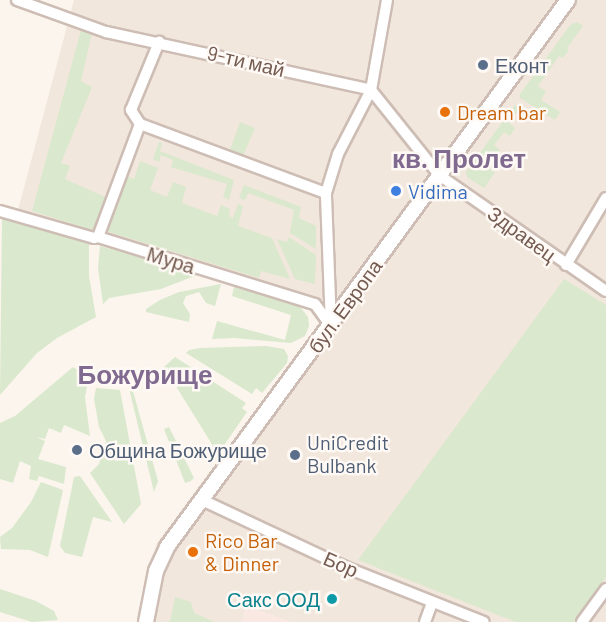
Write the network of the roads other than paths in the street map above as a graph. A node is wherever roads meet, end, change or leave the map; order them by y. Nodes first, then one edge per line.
1 (17, 0) edge
2 (387, 0) edge
3 (568, 0) edge
4 (159, 42) junction
5 (371, 90) junction
6 (140, 124) junction
7 (439, 175) junction
8 (326, 194) junction
9 (606, 198) edge
10 (0, 211) edge
11 (98, 237) junction
12 (566, 266) junction
13 (606, 291) edge
14 (331, 326) junction
15 (202, 500) junction
16 (606, 589) edge
17 (432, 603) junction
18 (146, 622) edge
19 (425, 622) edge
20 (484, 622) edge
21 (582, 622) edge

1 - 4 street, 9-ти май
2 - 5 street
3 - 7 street, бул. Европа
4 - 5 street, 9-ти май
4 - 6 street
5 - 7 street
5 - 8 street
6 - 8 street
6 - 11 street
7 - 12 street, Здравец
7 - 14 street, бул. Европа
8 - 14 street
9 - 12 street
10 - 11 street, Мура
11 - 14 street, Мура
12 - 13 street, Здравец
14 - 15 street, бул. Европа
15 - 17 street, Бор
15 - 18 street, бул. Европа
16 - 21 street
17 - 19 street
17 - 20 street, Бор

